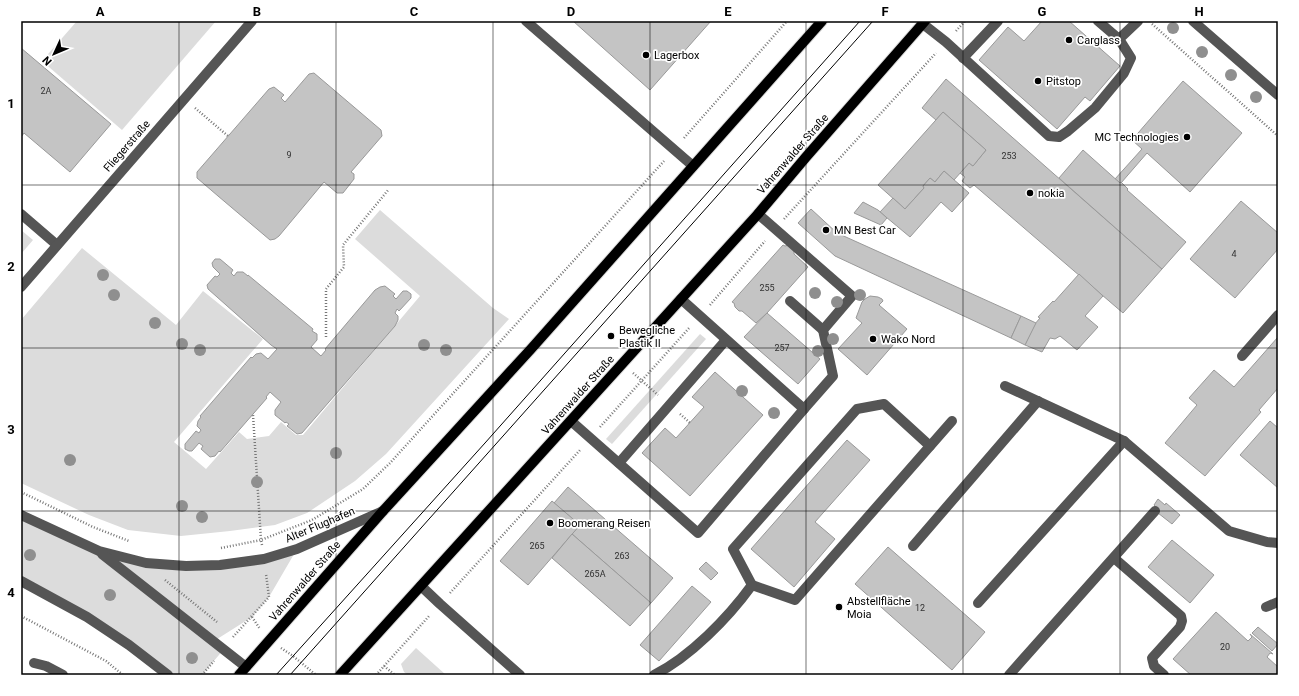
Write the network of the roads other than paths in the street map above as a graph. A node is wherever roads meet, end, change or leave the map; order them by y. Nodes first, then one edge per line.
1 (252, 21) edge
2 (526, 21) edge
3 (822, 21) edge
4 (998, 21) edge
5 (1098, 21) edge
6 (1138, 21) edge
7 (1193, 21) edge
8 (924, 22) edge
9 (1119, 39) junction
10 (963, 58) junction
11 (1278, 95) edge
12 (693, 166) junction
13 (21, 214) edge
14 (758, 214) junction
15 (57, 245) junction
16 (21, 287) edge
17 (681, 299) junction
18 (790, 301) dead end
19 (1278, 315) edge
20 (823, 330) junction
21 (726, 340) junction
22 (1242, 356) dead end
23 (1005, 386) dead end
24 (1038, 401) junction
25 (804, 409) junction
26 (571, 421) junction
27 (952, 421) dead end
28 (1124, 442) junction
29 (930, 446) junction
30 (619, 463) junction
31 (383, 511) junction
32 (1155, 512) dead end
33 (21, 515) edge
34 (1278, 543) edge
35 (913, 546) dead end
36 (99, 551) junction
37 (1114, 558) junction
38 (21, 581) edge
39 (752, 585) junction
40 (421, 586) junction
41 (1278, 602) edge
42 (978, 604) dead end
43 (1266, 607) dead end
44 (34, 663) dead end
45 (249, 671) edge
46 (63, 675) edge
47 (168, 675) edge
48 (239, 675) edge
49 (340, 675) edge
50 (520, 675) edge
51 (654, 675) edge
52 (1010, 675) edge
53 (1164, 675) edge

1 - 15 street, Fliegerstraße
2 - 12 street
3 - 12 main road, Vahrenwalder Straße
4 - 10 street
5 - 9 street
6 - 9 street
7 - 11 street
8 - 10 street
8 - 14 main road, Vahrenwalder Straße
9 - 10 street
12 - 31 main road, Vahrenwalder Straße
13 - 15 street
14 - 17 main road, Vahrenwalder Straße
14 - 20 street
15 - 16 street, Fliegerstraße
17 - 21 street
17 - 26 main road, Vahrenwalder Straße
18 - 20 street
19 - 22 street
20 - 25 street
21 - 25 street
21 - 30 street
23 - 24 street
24 - 28 street
24 - 35 street
25 - 30 street
26 - 30 street
26 - 40 main road, Vahrenwalder Straße
27 - 29 street
28 - 34 street
28 - 42 street
29 - 39 street
29 - 39 street
31 - 36 street, Alter Flughafen
31 - 45 main road, Vahrenwalder Straße
32 - 37 street
33 - 36 street, Alter Flughafen
36 - 45 street, Alter Flughafen
37 - 52 street
37 - 53 street
38 - 47 street
39 - 51 street
40 - 49 main road, Vahrenwalder Straße
40 - 50 street
41 - 43 street
44 - 46 street
45 - 48 main road, Vahrenwalder Straße

